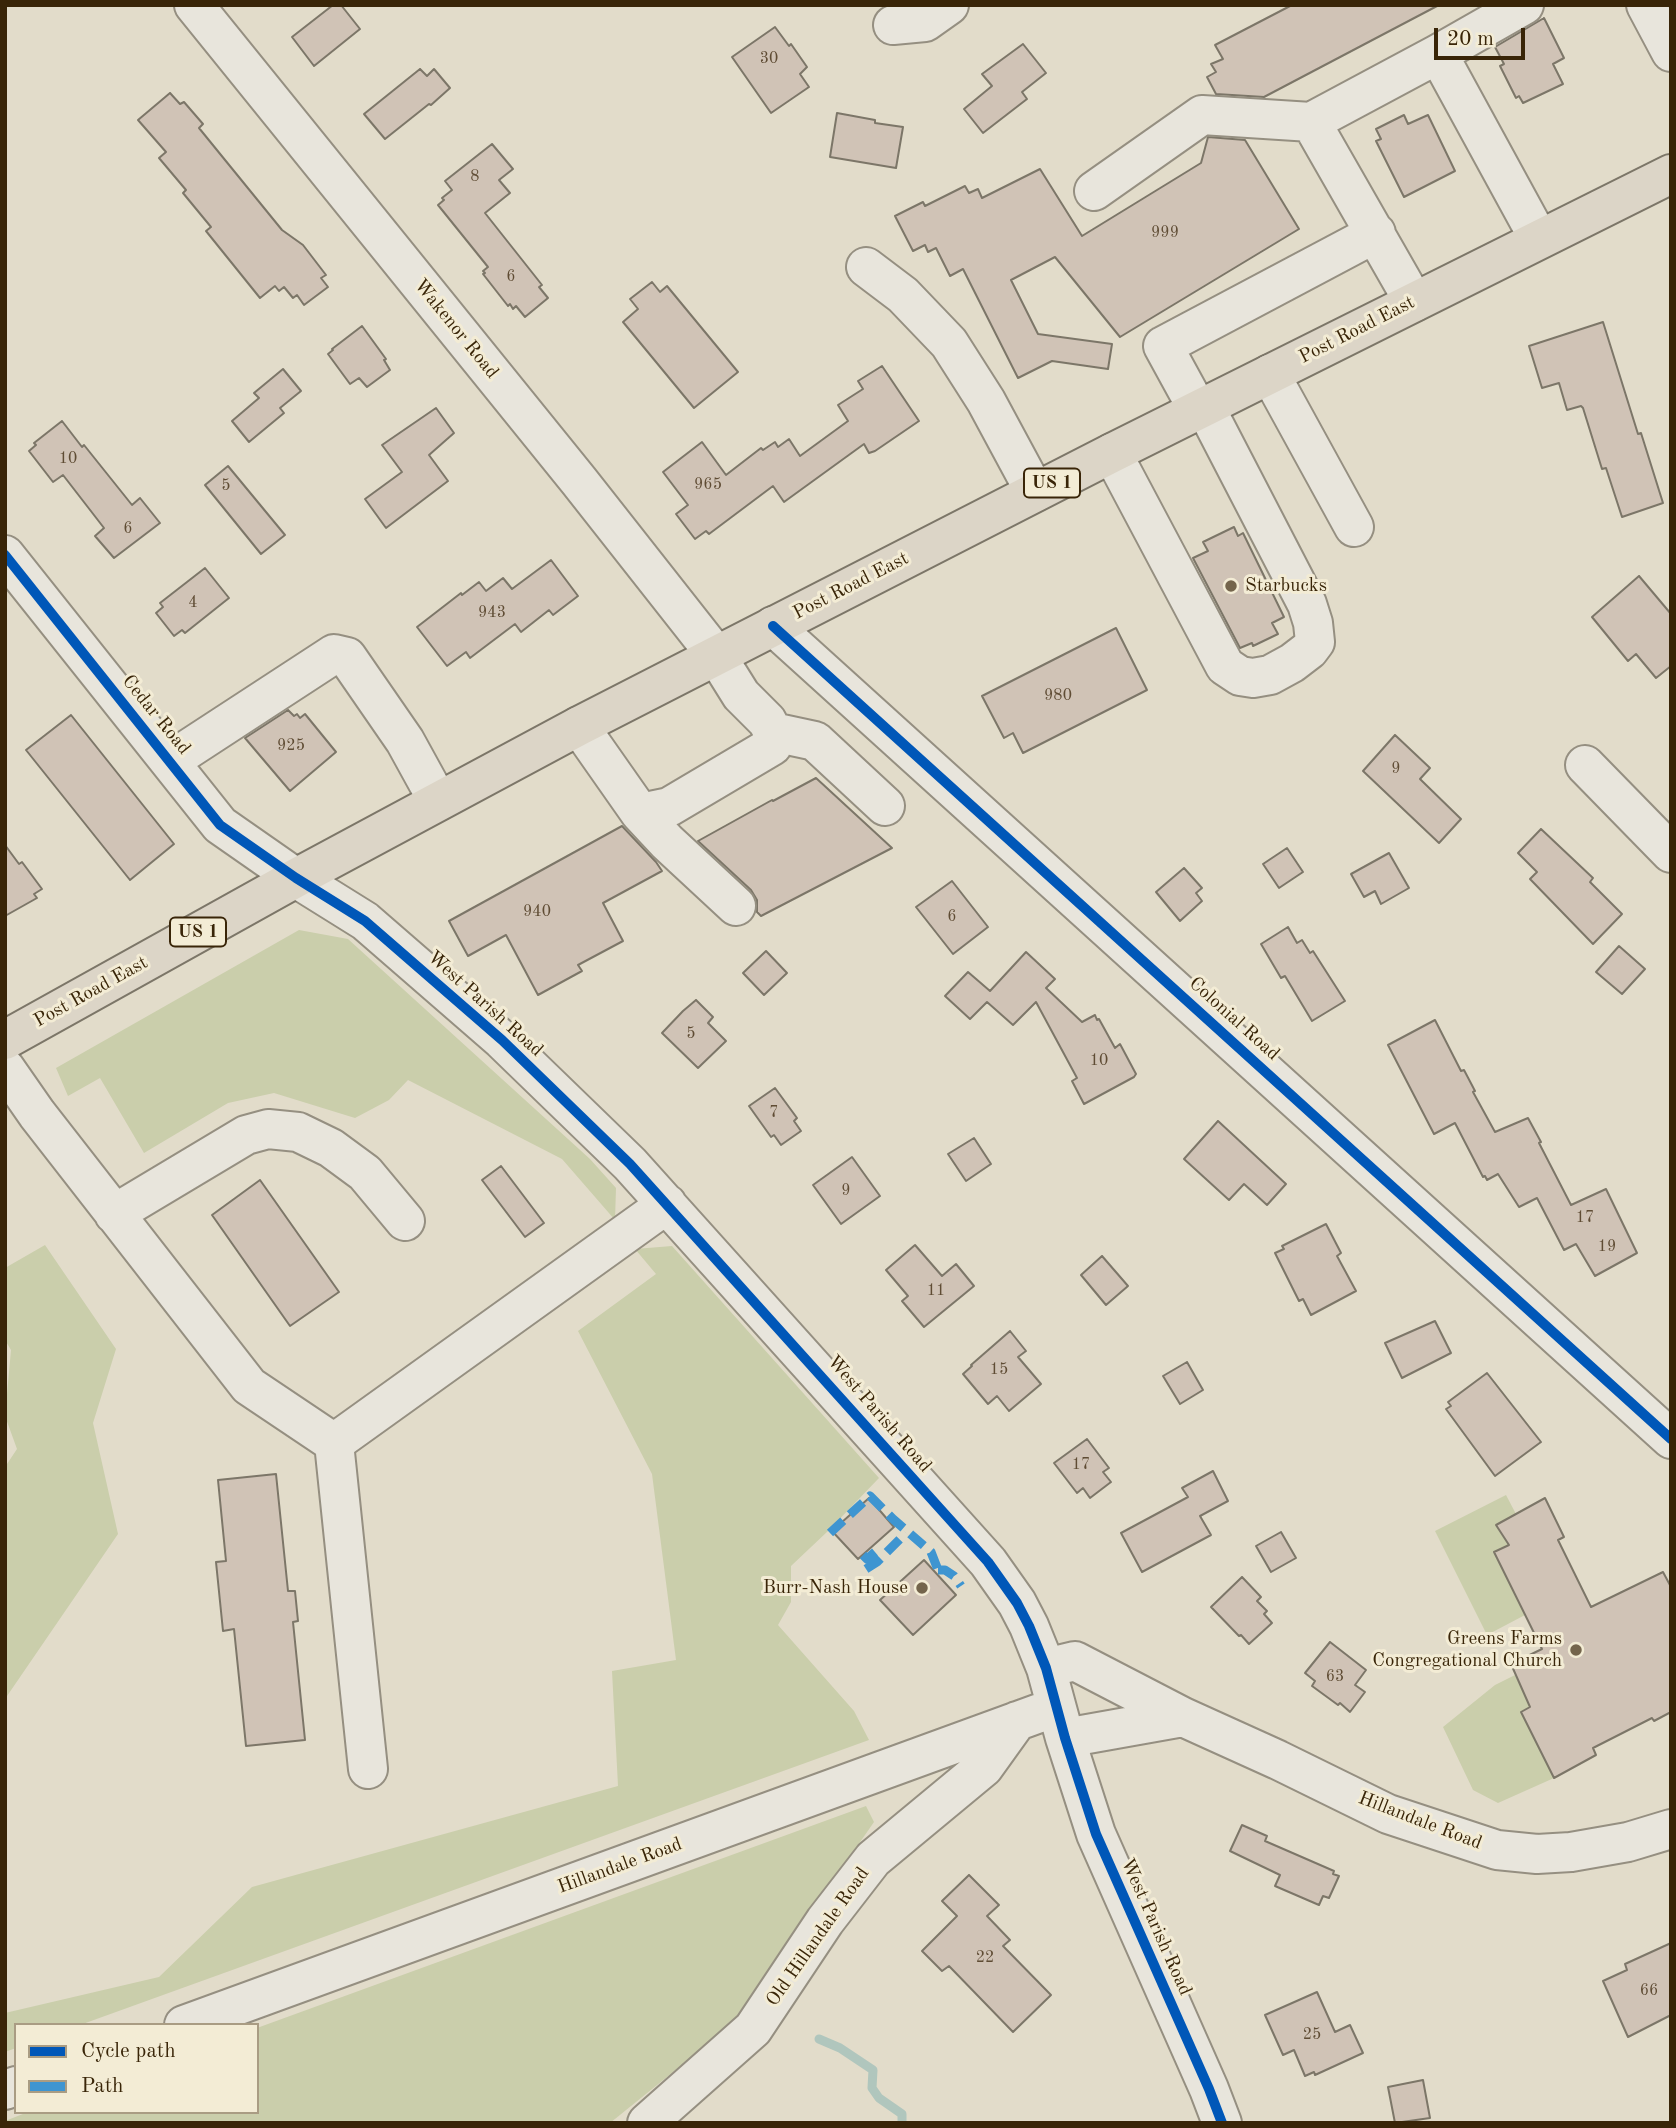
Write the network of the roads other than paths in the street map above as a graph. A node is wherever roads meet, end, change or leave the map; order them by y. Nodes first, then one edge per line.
1 (194, 5) edge
2 (948, 5) edge
3 (1524, 5) edge
4 (1646, 5) edge
5 (893, 26) dead end
6 (1671, 52) edge
7 (1438, 54) junction
8 (1311, 122) junction
9 (1671, 174) edge
10 (1094, 191) dead end
11 (1376, 233) junction
12 (1539, 239) junction
13 (866, 267) dead end
14 (1414, 302) junction
15 (1270, 374) junction
16 (1201, 409) junction
17 (1112, 453) junction
18 (1035, 492) junction
19 (1354, 527) dead end
20 (5, 555) edge
21 (773, 625) junction
22 (716, 655) junction
23 (579, 726) junction
24 (773, 732) junction
25 (170, 761) junction
26 (1585, 765) dead end
27 (438, 802) junction
28 (885, 806) dead end
29 (640, 813) junction
30 (1671, 853) edge
31 (296, 878) junction
32 (736, 906) dead end
33 (5, 1040) edge
34 (5, 1068) edge
35 (667, 1204) junction
36 (114, 1214) junction
37 (405, 1221) dead end
38 (1671, 1439) edge
39 (334, 1443) junction
40 (1046, 1668) junction
41 (1182, 1717) junction
42 (1017, 1721) junction
43 (1060, 1723) junction
44 (368, 1769) dead end
45 (1671, 1829) edge
46 (189, 2023) edge
47 (647, 2123) edge
48 (1222, 2123) edge

1 - 22 street, Wakenor Road
2 - 5 street
3 - 7 street
4 - 6 street
7 - 8 street
7 - 12 street
8 - 10 street
8 - 11 street
9 - 12 main road, Post Road East / US 1
11 - 14 street
11 - 16 street
12 - 14 main road, Post Road East / US 1
13 - 18 street
14 - 15 main road, Post Road East / US 1
15 - 16 main road, Post Road East / US 1
15 - 19 street
16 - 17 main road, Post Road East / US 1
16 - 17 street
17 - 18 main road, Post Road East / US 1
18 - 21 main road, Post Road East / US 1
20 - 25 street, Cedar Road
21 - 22 main road, Post Road East / US 1
21 - 38 street, Colonial Road
22 - 23 main road, Post Road East / US 1
22 - 24 street, Wakenor Road
23 - 27 main road, Post Road East / US 1
23 - 29 street
24 - 28 street
24 - 29 street
25 - 27 street
25 - 31 street, Cedar Road
26 - 30 street
27 - 31 main road, Post Road East / US 1
29 - 32 street
31 - 33 main road, Post Road East / US 1
31 - 35 street, West Parish Road
34 - 36 street
35 - 39 street
35 - 40 street, West Parish Road
36 - 37 street
36 - 39 street
39 - 44 street
40 - 41 street, Hillandale Road
40 - 43 street, West Parish Road
41 - 43 street, Hillandale Road
41 - 45 street, Hillandale Road
42 - 43 street, Hillandale Road
42 - 46 street, Hillandale Road
42 - 47 street, Old Hillandale Road
43 - 48 street, West Parish Road

